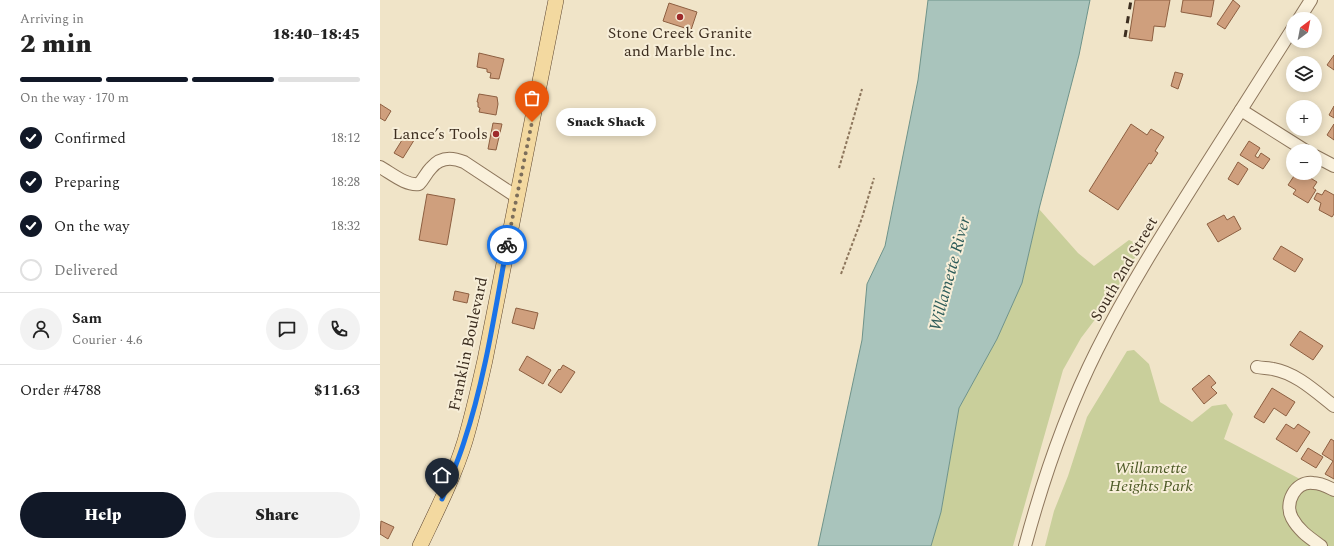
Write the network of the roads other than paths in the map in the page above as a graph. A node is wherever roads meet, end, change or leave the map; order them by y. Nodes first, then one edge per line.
1 (556, 0) edge
2 (1311, 0) edge
3 (1303, 12) edge
4 (1286, 39) edge
5 (1241, 110) junction
6 (1295, 144) edge
7 (1322, 160) edge
8 (1334, 166) edge
9 (380, 167) edge
10 (517, 197) junction
11 (1257, 367) dead end
12 (1334, 406) edge
13 (1334, 490) edge
14 (420, 546) edge
15 (1025, 546) edge
16 (1321, 546) edge

1 - 10 main road, Franklin Boulevard
2 - 3 street
4 - 5 street, South 2nd Street
5 - 6 street
5 - 15 street, South 2nd Street
7 - 8 street
9 - 10 street
10 - 14 main road, Franklin Boulevard
11 - 12 street
13 - 16 street

